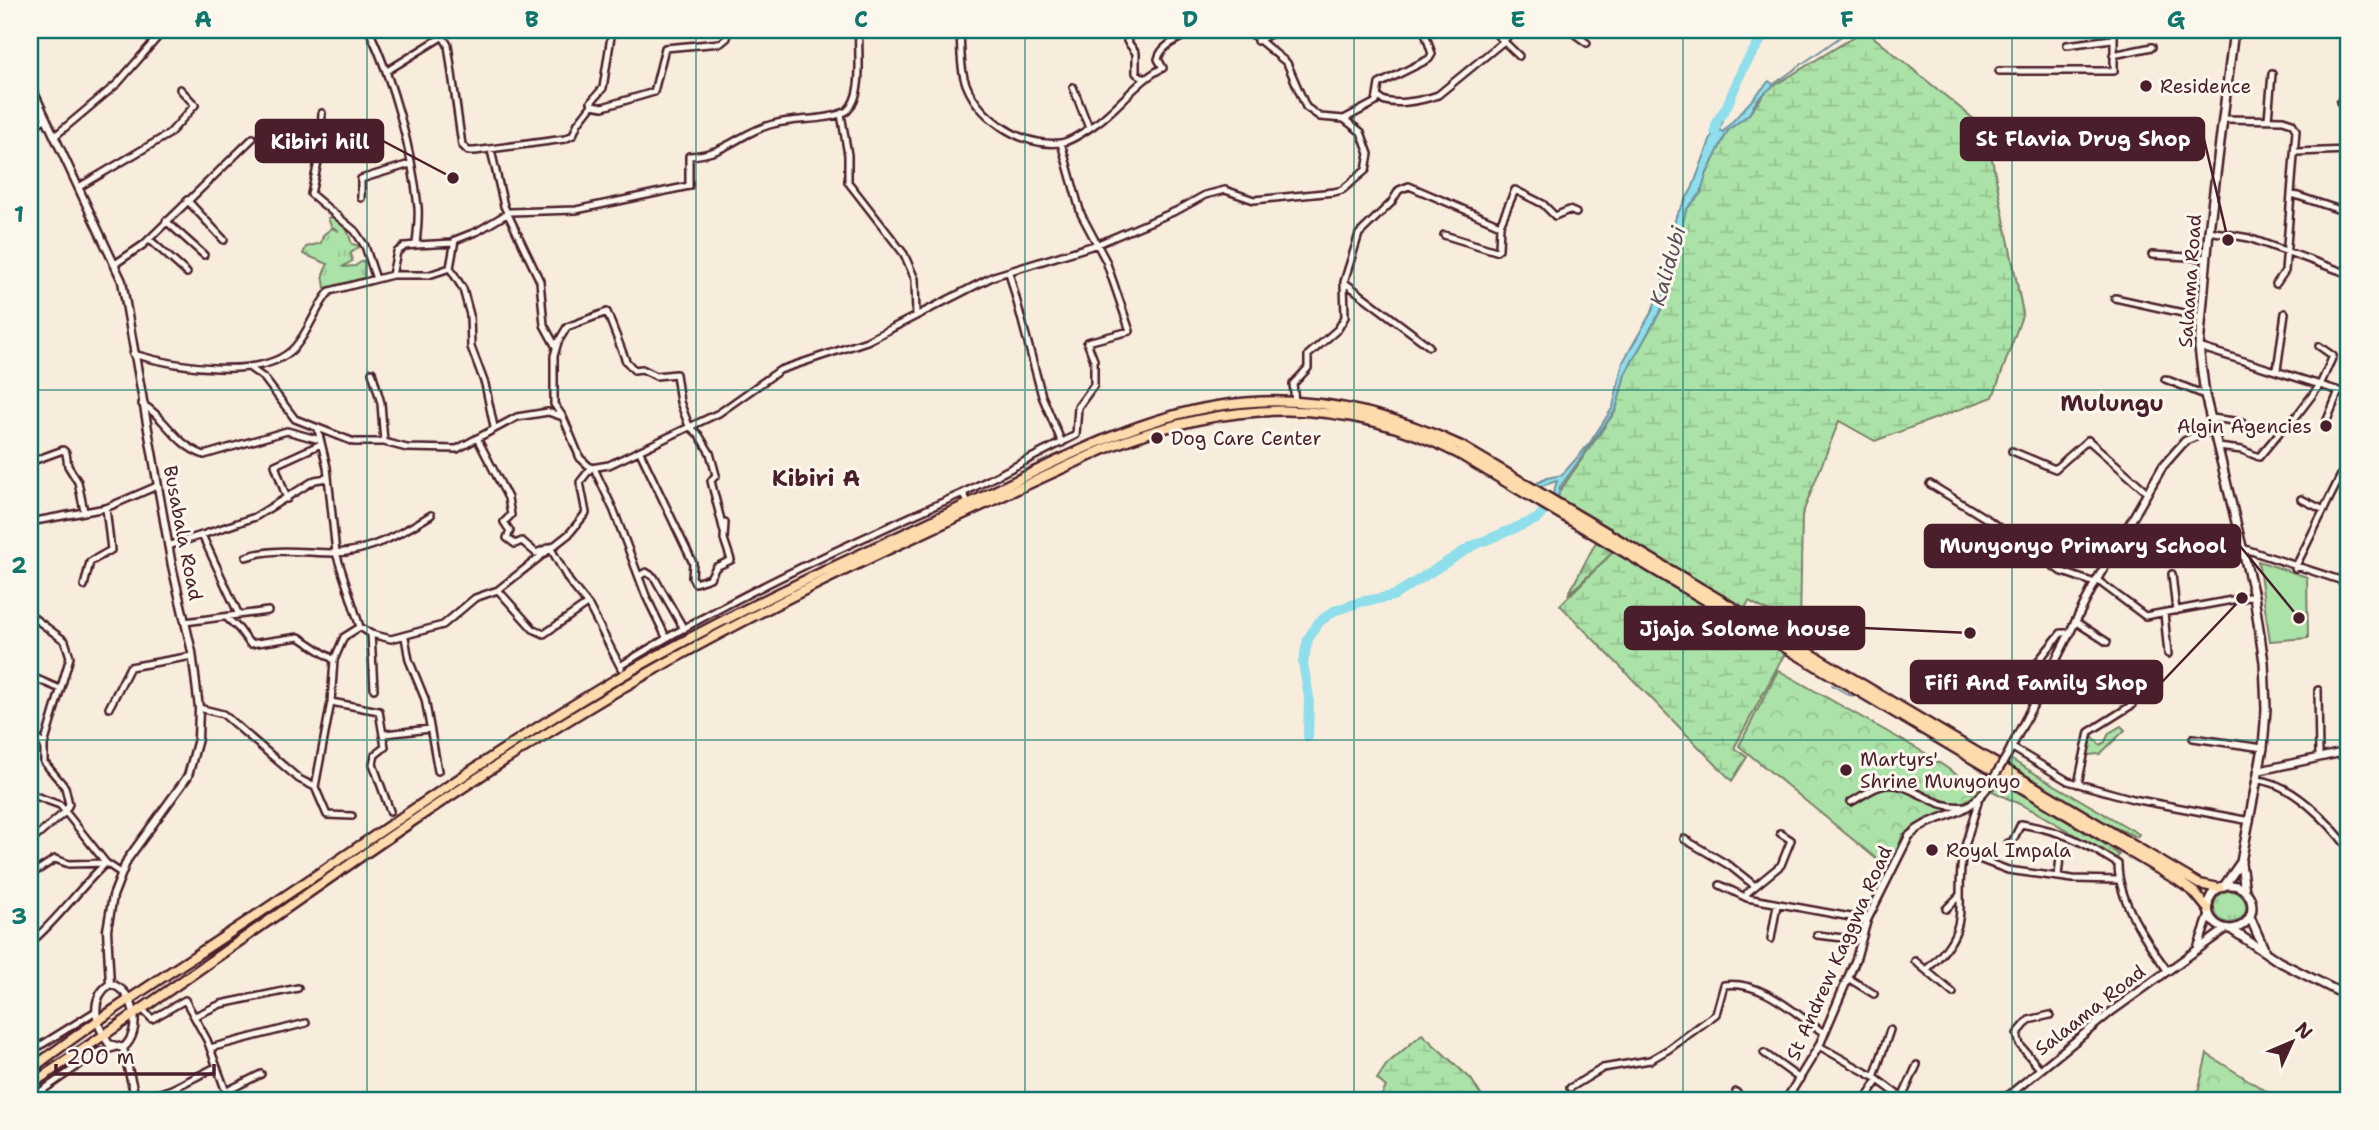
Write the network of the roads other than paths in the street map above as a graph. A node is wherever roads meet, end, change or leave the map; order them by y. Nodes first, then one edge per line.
1 (164, 30) edge
2 (369, 30) edge
3 (439, 30) edge
4 (453, 30) edge
5 (612, 30) edge
6 (727, 30) edge
7 (859, 30) edge
8 (960, 30) edge
9 (1130, 30) edge
10 (1195, 30) edge
11 (1247, 30) edge
12 (1278, 30) edge
13 (1424, 30) edge
14 (1492, 30) edge
15 (1512, 30) edge
16 (1569, 30) edge
17 (2114, 30) edge
18 (2234, 30) edge
19 (444, 37) junction
20 (2112, 39) junction
21 (1257, 41) junction
22 (1504, 41) junction
23 (1587, 43) dead end
24 (2067, 45) dead end
25 (2152, 47) dead end
26 (2113, 55) junction
27 (1519, 56) dead end
28 (387, 71) junction
29 (1998, 71) dead end
30 (2273, 75) dead end
31 (1145, 79) junction
32 (30, 84) edge
33 (1073, 87) dead end
34 (180, 89) dead end
35 (1378, 97) junction
36 (2340, 102) dead end
37 (592, 105) junction
38 (322, 113) dead end
39 (841, 114) junction
40 (46, 118) junction
41 (1344, 119) junction
42 (2222, 119) junction
43 (2269, 119) junction
44 (1089, 128) junction
45 (30, 129) edge
46 (55, 136) junction
47 (253, 138) dead end
48 (1061, 143) junction
49 (491, 150) junction
50 (2347, 150) edge
51 (2297, 152) junction
52 (410, 164) junction
53 (79, 187) junction
54 (2292, 194) junction
55 (361, 198) dead end
56 (187, 200) junction
57 (506, 213) junction
58 (1576, 213) dead end
59 (2349, 214) edge
60 (166, 221) junction
61 (1500, 225) junction
62 (2209, 231) junction
63 (1444, 234) dead end
64 (149, 239) junction
65 (224, 240) dead end
66 (453, 243) junction
67 (1098, 244) junction
68 (416, 245) junction
69 (2286, 251) junction
70 (205, 255) dead end
71 (2152, 255) dead end
72 (2207, 258) junction
73 (115, 264) junction
74 (450, 268) junction
75 (1009, 272) junction
76 (187, 273) dead end
77 (2349, 274) edge
78 (392, 275) junction
79 (376, 279) junction
80 (1344, 282) junction
81 (2276, 284) dead end
82 (2115, 298) dead end
83 (2285, 313) dead end
84 (916, 316) junction
85 (2201, 317) junction
86 (556, 346) junction
87 (1429, 346) dead end
88 (2319, 346) dead end
89 (2200, 347) junction
90 (133, 354) junction
91 (250, 368) junction
92 (2277, 370) junction
93 (372, 372) dead end
94 (2165, 379) dead end
95 (2320, 385) junction
96 (2339, 391) junction
97 (2349, 394) edge
98 (2205, 395) junction
99 (1295, 401) junction
100 (142, 404) junction
101 (554, 404) junction
102 (548, 412) junction
103 (563, 417) junction
104 (2211, 418) junction
105 (2327, 420) dead end
106 (2242, 422) dead end
107 (689, 426) junction
108 (494, 427) junction
109 (2288, 427) dead end
110 (2213, 429) junction
111 (318, 430) junction
112 (2279, 433) dead end
113 (477, 438) junction
114 (321, 442) junction
115 (384, 442) junction
116 (1062, 443) junction
117 (2218, 447) junction
118 (1460, 450) junction
119 (2012, 451) dead end
120 (640, 452) junction
121 (30, 462) edge
122 (592, 468) junction
123 (2349, 469) edge
124 (327, 478) junction
125 (1930, 484) dead end
126 (158, 486) junction
127 (2147, 492) junction
128 (962, 493) junction
129 (287, 499) junction
130 (2301, 499) dead end
131 (969, 504) junction
132 (106, 508) junction
133 (2324, 510) junction
134 (83, 511) junction
135 (431, 515) dead end
136 (30, 522) edge
137 (725, 522) dead end
138 (724, 532) junction
139 (202, 536) junction
140 (168, 546) junction
141 (550, 548) junction
142 (2242, 548) junction
143 (336, 553) junction
144 (246, 557) dead end
145 (2295, 568) junction
146 (2172, 574) dead end
147 (639, 576) junction
148 (2096, 582) junction
149 (2349, 583) edge
150 (84, 586) dead end
151 (498, 590) junction
152 (2254, 596) junction
153 (740, 599) junction
154 (587, 604) junction
155 (746, 610) junction
156 (268, 611) dead end
157 (2176, 611) junction
158 (2164, 612) junction
159 (30, 615) edge
160 (239, 615) junction
161 (1742, 616) junction
162 (226, 617) junction
163 (185, 622) junction
164 (2076, 622) junction
165 (359, 626) junction
166 (684, 629) junction
167 (2071, 633) junction
168 (371, 634) junction
169 (405, 637) junction
170 (666, 637) junction
171 (2107, 642) dead end
172 (2168, 654) dead end
173 (192, 656) junction
174 (334, 660) junction
175 (2039, 660) dead end
176 (622, 671) junction
177 (30, 676) edge
178 (60, 689) junction
179 (374, 689) dead end
180 (2318, 690) dead end
181 (331, 702) junction
182 (2132, 705) dead end
183 (109, 708) dead end
184 (199, 709) junction
185 (430, 729) junction
186 (385, 734) junction
187 (2193, 738) dead end
188 (30, 740) edge
189 (44, 745) junction
190 (2263, 748) junction
191 (2010, 751) junction
192 (2349, 751) edge
193 (2319, 756) junction
194 (438, 771) dead end
195 (2259, 771) junction
196 (2257, 780) junction
197 (2078, 784) junction
198 (315, 787) junction
199 (30, 794) edge
200 (1851, 802) dead end
201 (1975, 804) junction
202 (390, 811) dead end
203 (65, 812) junction
204 (352, 816) dead end
205 (2250, 821) junction
206 (1780, 833) dead end
207 (1684, 839) dead end
208 (30, 842) edge
209 (2008, 843) dead end
210 (2349, 849) edge
211 (1963, 853) junction
212 (2060, 857) dead end
213 (2241, 862) junction
214 (106, 863) junction
215 (121, 873) junction
216 (30, 875) edge
217 (2058, 876) junction
218 (2118, 880) junction
219 (1720, 885) dead end
220 (1755, 886) junction
221 (2222, 887) junction
222 (2245, 891) junction
223 (1961, 895) junction
224 (1747, 898) junction
225 (1777, 905) junction
226 (1946, 909) dead end
227 (2208, 912) junction
228 (2250, 917) junction
229 (1867, 920) junction
230 (2229, 930) junction
231 (1817, 935) dead end
232 (1771, 939) dead end
233 (1861, 940) junction
234 (30, 943) edge
235 (2198, 947) junction
236 (2264, 950) junction
237 (1915, 961) dead end
238 (1927, 969) junction
239 (2167, 970) junction
240 (1847, 978) junction
241 (110, 984) junction
242 (298, 988) dead end
243 (1953, 993) dead end
244 (1874, 994) dead end
245 (2349, 997) edge
246 (130, 1002) junction
247 (96, 1011) junction
248 (138, 1012) junction
249 (2050, 1015) dead end
250 (195, 1016) junction
251 (306, 1023) dead end
252 (97, 1024) junction
253 (1890, 1030) dead end
254 (1824, 1033) junction
255 (103, 1036) junction
256 (1819, 1046) junction
257 (114, 1048) junction
258 (123, 1048) junction
259 (210, 1048) junction
260 (30, 1052) edge
261 (1764, 1053) dead end
262 (1917, 1065) dead end
263 (216, 1067) junction
264 (2040, 1069) junction
265 (30, 1070) edge
266 (261, 1074) dead end
267 (1876, 1078) junction
268 (1800, 1079) junction
269 (30, 1085) edge
270 (1570, 1088) dead end
271 (227, 1091) junction
272 (1737, 1092) dead end
273 (30, 1098) edge
274 (1904, 1099) edge
275 (137, 1100) edge
276 (229, 1100) edge
277 (1744, 1100) edge
278 (1786, 1100) edge
279 (1865, 1100) edge
280 (2003, 1100) edge

1 - 46 street
2 - 28 street
3 - 19 street
4 - 19 street
5 - 37 street
6 - 37 street
7 - 39 street
8 - 48 street
9 - 31 street
10 - 31 street
11 - 21 street
12 - 21 street
13 - 35 street
14 - 22 street
15 - 22 street
16 - 23 street
17 - 20 street
18 - 42 main road, Salaama Road
19 - 28 street
19 - 49 street
20 - 24 street
20 - 26 street
21 - 41 street
22 - 27 street
22 - 35 street
25 - 26 street
26 - 29 street
28 - 52 street
30 - 43 street
31 - 44 street
32 - 40 street, Busabala Road
33 - 44 street
34 - 53 street
35 - 41 street
36 - 50 street
37 - 49 street
38 - 79 street
39 - 57 street
39 - 84 street
40 - 45 street
40 - 46 street, Busabala Road
41 - 67 street
42 - 43 street
42 - 62 main road, Salaama Road
43 - 51 street
44 - 48 street
46 - 53 street, Busabala Road
47 - 56 street
48 - 67 street
49 - 57 street
50 - 51 street
51 - 54 street
52 - 55 street
52 - 68 street
53 - 73 street, Busabala Road
54 - 59 street
54 - 69 street
56 - 60 street
56 - 65 street
57 - 66 street
57 - 86 street
58 - 61 street
60 - 64 street
60 - 70 street
61 - 63 street
61 - 80 street
62 - 69 street
62 - 72 main road, Salaama Road
64 - 73 street
64 - 76 street
66 - 68 street
66 - 74 street
67 - 75 street
67 - 116 street
68 - 78 street
69 - 77 street
69 - 81 street
71 - 72 street
72 - 85 main road, Salaama Road
73 - 90 street, Busabala Road
74 - 78 street
74 - 108 street
75 - 84 street
75 - 116 street
78 - 79 street
79 - 91 street
80 - 87 street
80 - 99 street
82 - 85 street
83 - 92 street
84 - 107 street
85 - 89 main road, Salaama Road
86 - 101 street
86 - 107 street
88 - 95 street
89 - 92 street
89 - 98 main road, Salaama Road
90 - 91 street
90 - 100 street, Busabala Road
91 - 111 street
92 - 95 street
93 - 115 street
94 - 98 street
95 - 96 street
95 - 109 street
96 - 97 street
96 - 105 street
98 - 104 main road, Salaama Road
99 - 118 highway
99 - 131 highway
100 - 114 street
100 - 126 street, Busabala Road
101 - 102 street
101 - 103 street
102 - 103 street
102 - 108 street
103 - 122 street
104 - 106 street
104 - 110 main road, Salaama Road
107 - 120 street
107 - 138 street
108 - 113 street
110 - 117 main road, Salaama Road
110 - 127 street
111 - 114 street
111 - 115 street
112 - 117 street
113 - 115 street
113 - 141 street
114 - 124 street
114 - 129 street
116 - 128 street
117 - 142 main road, Salaama Road
118 - 161 highway
118 - 248 highway
119 - 127 street
120 - 122 street
120 - 138 street
121 - 134 street
122 - 141 street
122 - 147 street
123 - 133 street
124 - 129 street
124 - 143 street
125 - 148 street
126 - 132 street
126 - 140 street, Busabala Road
127 - 148 street
128 - 131 street
128 - 153 street
129 - 139 street
130 - 133 street
131 - 155 highway
132 - 134 street
132 - 150 street
133 - 145 street
134 - 136 street
135 - 143 street
137 - 138 street
139 - 140 street
139 - 160 street
140 - 163 street, Busabala Road
141 - 151 street
141 - 154 street
142 - 145 street
142 - 152 main road, Salaama Road
143 - 144 street
143 - 165 street
145 - 149 street
146 - 157 street
147 - 166 street
147 - 170 street
148 - 158 street
148 - 164 street
151 - 154 street
151 - 169 street
152 - 157 street
152 - 190 main road, Salaama Road
153 - 155 street
153 - 166 street
154 - 176 street
155 - 176 highway
156 - 160 street
157 - 158 street
158 - 172 street
159 - 178 street
160 - 162 street
161 - 221 highway
161 - 227 highway
162 - 163 street
162 - 174 street
163 - 173 street, Busabala Road
164 - 167 street
164 - 171 street
165 - 168 street
165 - 174 street
166 - 170 street
167 - 175 street
167 - 191 street
168 - 169 street
168 - 179 street
169 - 185 street
170 - 176 street
173 - 183 street
173 - 184 street, Busabala Road
174 - 181 street
176 - 246 highway
177 - 178 street
178 - 189 street
180 - 193 street
181 - 186 street
181 - 198 street
182 - 197 street
184 - 198 street
184 - 215 street, Busabala Road
185 - 186 street
185 - 194 street
186 - 202 street
187 - 190 street
188 - 189 street
189 - 203 street
190 - 195 main road, Salaama Road
191 - 197 street
191 - 201 street, bridge
192 - 193 street
193 - 195 street
195 - 196 main road, Salaama Road
196 - 205 main road, Salaama Road
196 - 210 street
197 - 205 street
198 - 204 street
199 - 203 street
200 - 201 street
201 - 211 street
201 - 229 street, St Andrew Kaggwa Road
203 - 208 street
203 - 214 street
205 - 213 main road, Salaama Road
206 - 220 street
207 - 220 street
209 - 218 street
211 - 217 street
211 - 223 street
212 - 217 street
213 - 221 main road, Salaama Road
213 - 222 main road, Salaama Road
214 - 215 street
214 - 216 street
214 - 234 street
215 - 241 street, Busabala Road
217 - 218 street
218 - 239 street
219 - 224 street
220 - 224 street
221 - 222 main road
221 - 227 main road
222 - 228 main road
223 - 226 street
223 - 238 street
224 - 225 street
225 - 229 street
225 - 232 street
227 - 230 main road
227 - 235 street
228 - 230 main road
228 - 236 main road
229 - 233 street, St Andrew Kaggwa Road
230 - 235 street, Salaama Road
230 - 236 main road
231 - 233 street
233 - 240 street, St Andrew Kaggwa Road
235 - 239 street, Salaama Road
236 - 245 main road
237 - 238 street
238 - 243 street
239 - 264 street, Salaama Road
240 - 244 street
240 - 254 street, St Andrew Kaggwa Road
241 - 246 street
241 - 247 street
242 - 250 street
246 - 248 street
246 - 252 highway
247 - 252 street
247 - 260 street
248 - 250 street
248 - 255 highway
248 - 258 street
249 - 264 street
250 - 259 street
251 - 259 street
252 - 255 street
252 - 265 highway
253 - 267 street
254 - 256 street, St Andrew Kaggwa Road
254 - 270 street
255 - 257 street
255 - 269 highway
256 - 267 street
256 - 268 street, St Andrew Kaggwa Road
257 - 258 street
257 - 273 street
258 - 275 street
259 - 263 street
261 - 268 street
262 - 274 street
263 - 271 street
263 - 275 street
264 - 280 street, Salaama Road
266 - 271 street
267 - 274 street
267 - 279 street
268 - 278 street, St Andrew Kaggwa Road
271 - 276 street
272 - 277 street

